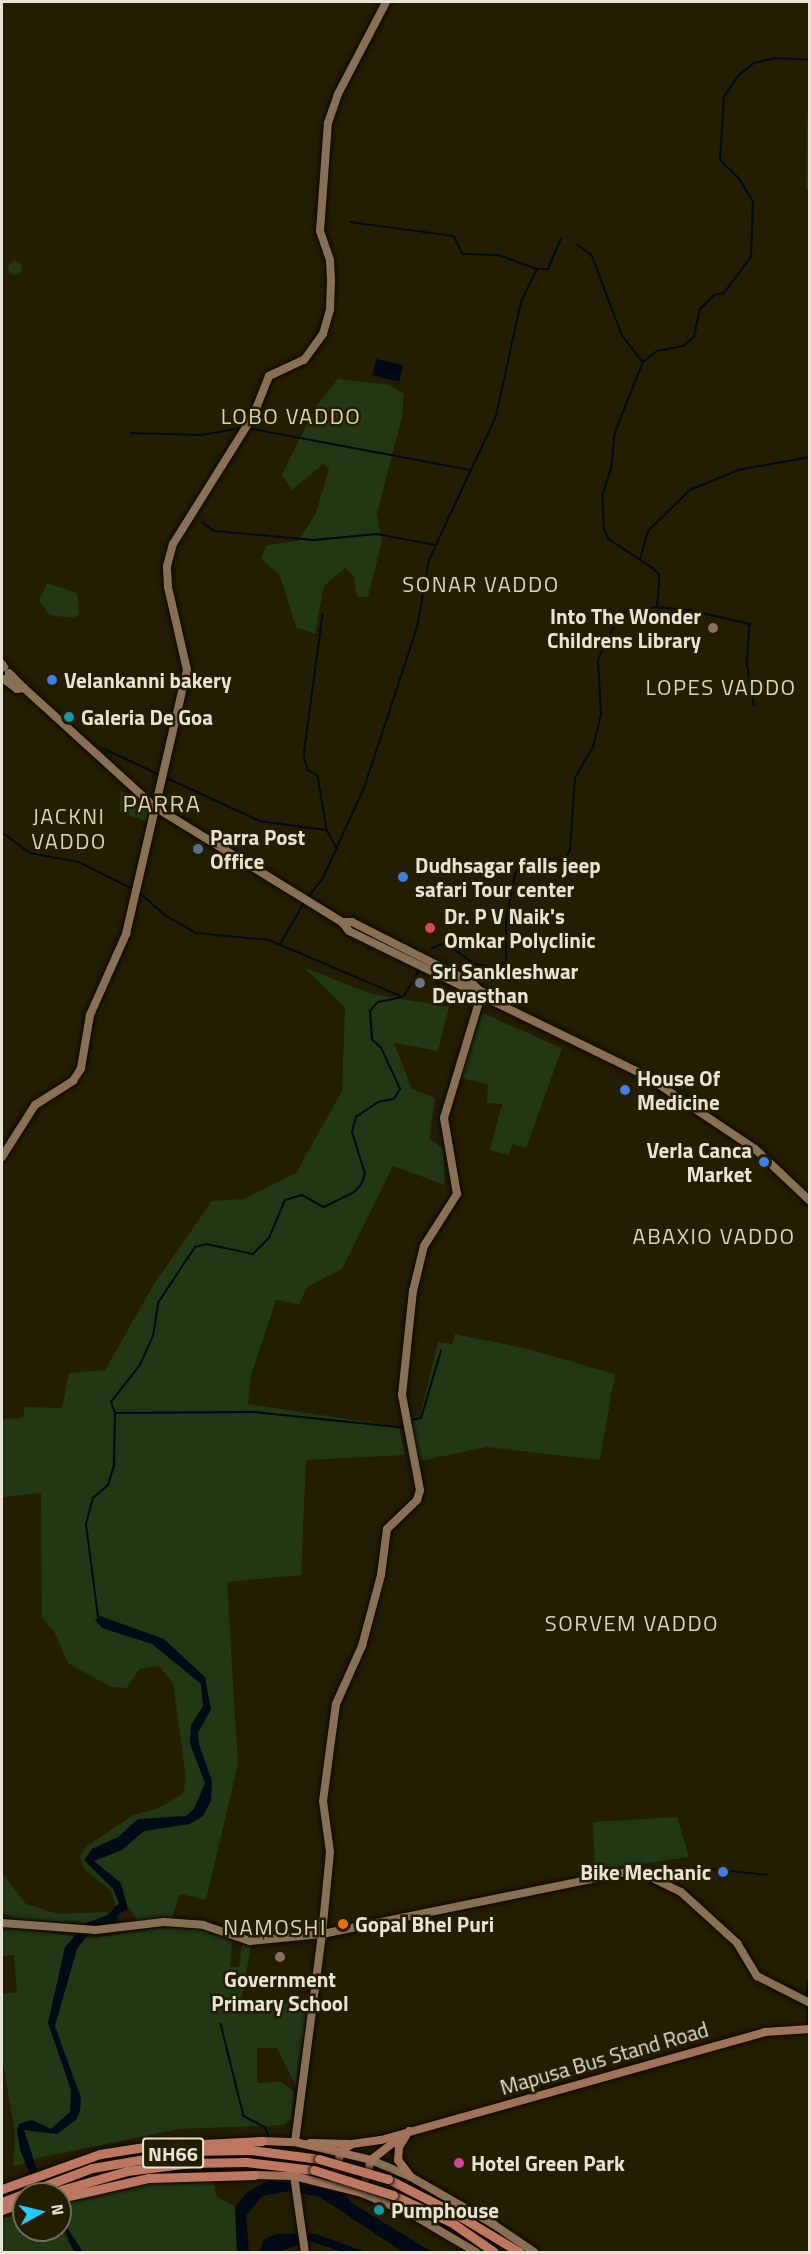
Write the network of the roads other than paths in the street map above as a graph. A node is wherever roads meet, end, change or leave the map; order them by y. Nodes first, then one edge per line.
1 (386, 2) edge
2 (4, 671) edge
3 (155, 807) junction
4 (482, 992) junction
5 (2, 1157) edge
6 (769, 1162) junction
7 (810, 1194) edge
8 (810, 1201) edge
9 (2, 1923) edge
10 (322, 1934) junction
11 (810, 2003) edge
12 (810, 2030) edge
13 (409, 2131) junction
14 (262, 2140) joint
15 (299, 2143) junction
16 (352, 2144) junction
17 (340, 2151) junction
18 (371, 2160) junction
19 (254, 2175) joint
20 (411, 2177) junction
21 (294, 2179) junction
22 (332, 2185) junction
23 (72, 2187) edge
24 (2, 2189) edge
25 (362, 2193) junction
26 (72, 2195) edge
27 (2, 2202) edge
28 (305, 2253) edge
29 (476, 2253) edge
30 (494, 2253) edge
31 (519, 2253) edge
32 (534, 2253) edge

1 - 3 street
2 - 3 street
3 - 4 street
3 - 5 street
4 - 6 street
4 - 10 street
6 - 7 street
6 - 8 street
9 - 10 street
10 - 11 street
10 - 15 street
12 - 13 main road, Mapusa Bus Stand Road
13 - 16 main road
13 - 18 main road
13 - 20 main road
14 - 15 main road
14 - 24 highway
15 - 16 main road
15 - 17 main road
16 - 17 main road
17 - 18 main road
17 - 22 main road
18 - 20 street
18 - 25 main road
19 - 21 main road
19 - 26 highway
20 - 32 street
21 - 22 main road
21 - 28 street
22 - 25 main road
23 - 30 highway, NH66, bridge
25 - 29 street
27 - 31 highway, NH66, bridge

